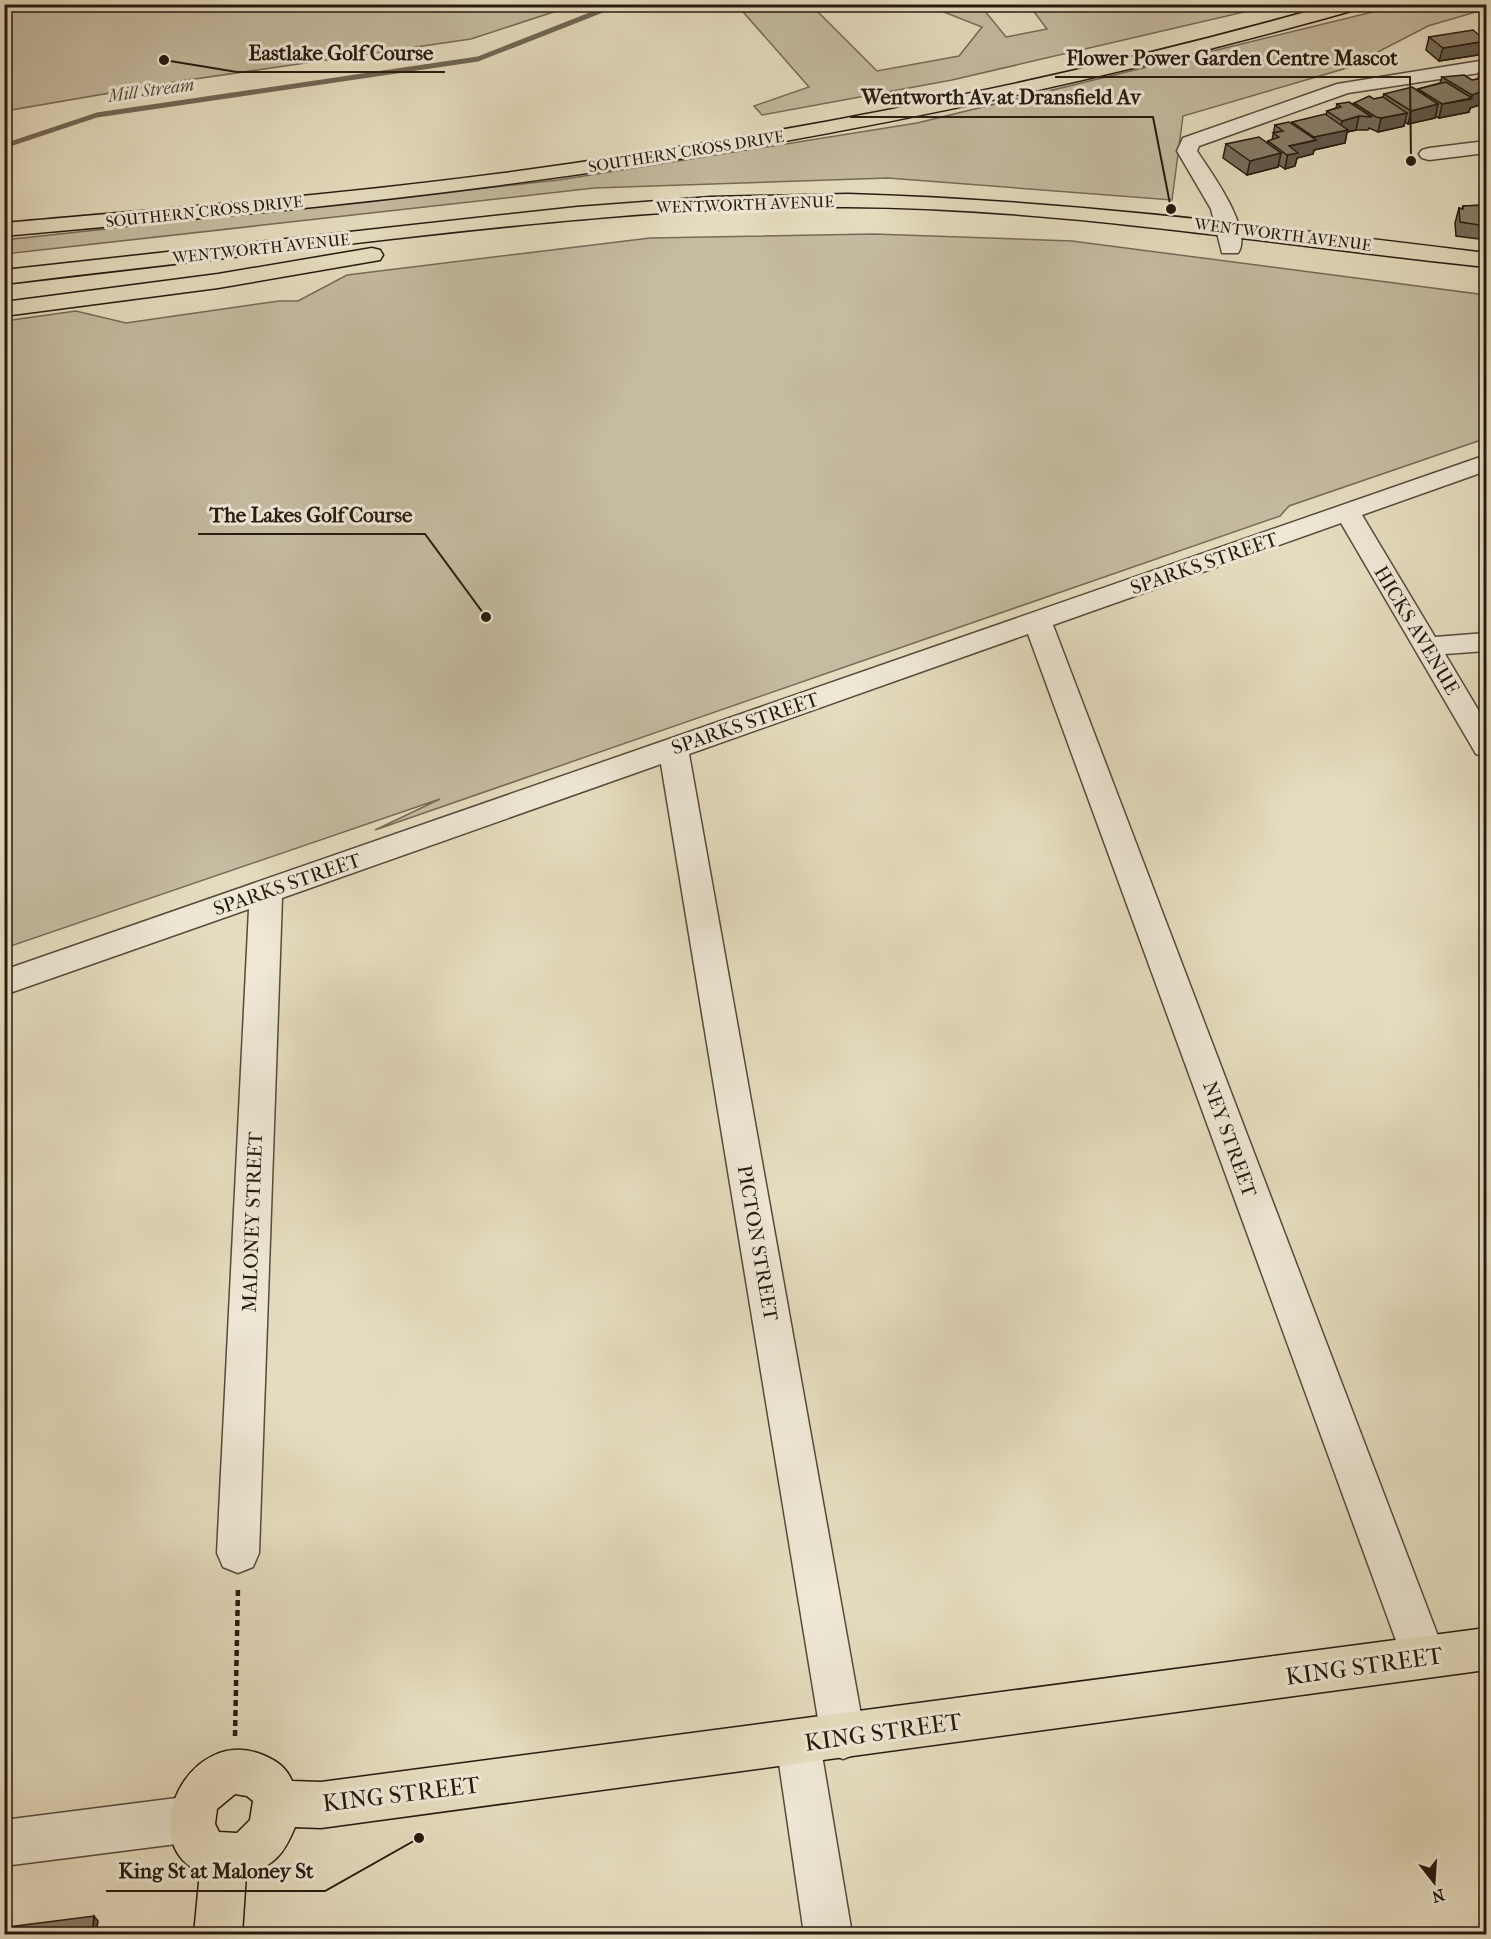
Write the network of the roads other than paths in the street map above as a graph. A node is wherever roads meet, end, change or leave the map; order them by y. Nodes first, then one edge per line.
1 (1301, 4) edge
2 (1356, 4) edge
3 (1486, 66) edge
4 (1486, 147) edge
5 (1429, 154) dead end
6 (4, 214) edge
7 (943, 224) dead end
8 (4, 230) edge
9 (1230, 238) junction
10 (508, 241) dead end
11 (372, 255) junction
12 (1486, 260) edge
13 (4, 277) edge
14 (1486, 280) edge
15 (4, 298) edge
16 (4, 309) edge
17 (1486, 463) edge
18 (1348, 513) junction
19 (1037, 620) junction
20 (1486, 642) edge
21 (1428, 647) junction
22 (1486, 747) edge
23 (674, 748) junction
24 (266, 891) junction
25 (4, 983) edge
26 (238, 1553) road end
27 (1486, 1649) edge
28 (1424, 1657) junction
29 (843, 1737) junction
30 (798, 1743) junction
31 (278, 1804) junction
32 (192, 1819) junction
33 (4, 1843) edge
34 (224, 1858) junction
35 (219, 1935) edge
36 (828, 1935) edge

1 - 6 main road, SOUTHERN CROSS DRIVE
2 - 8 main road, SOUTHERN CROSS DRIVE
3 - 9 street
4 - 5 street
7 - 9 main road, WENTWORTH AVENUE
9 - 12 main road, WENTWORTH AVENUE
9 - 13 main road, WENTWORTH AVENUE
9 - 14 main road, WENTWORTH AVENUE
10 - 11 main road, WENTWORTH AVENUE
11 - 15 main road, WENTWORTH AVENUE
11 - 16 main road
17 - 18 street, SPARKS STREET
18 - 19 street, SPARKS STREET
18 - 21 street, HICKS AVENUE
19 - 23 street, SPARKS STREET
19 - 28 street, NEY STREET
20 - 21 street
21 - 22 street, HICKS AVENUE
23 - 24 street, SPARKS STREET
23 - 29 street, PICTON STREET
24 - 25 street, SPARKS STREET
24 - 26 street, MALONEY STREET
27 - 28 main road, KING STREET
28 - 29 main road, KING STREET
29 - 30 main road, KING STREET
30 - 31 main road, KING STREET
30 - 36 street
31 - 32 main road
31 - 34 main road
32 - 33 street
32 - 34 main road
34 - 35 main road

